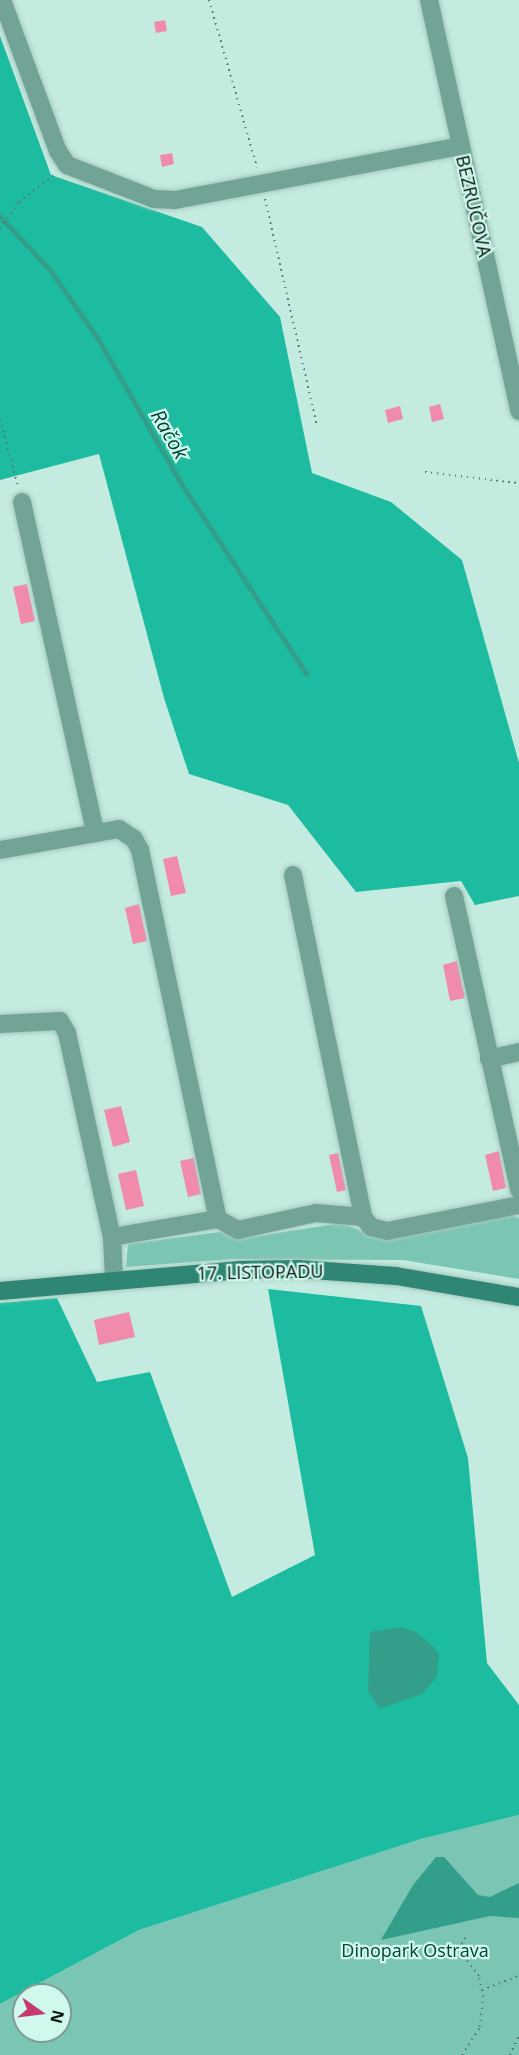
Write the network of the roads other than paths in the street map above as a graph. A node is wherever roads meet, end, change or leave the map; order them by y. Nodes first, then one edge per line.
1 (2, 0) edge
2 (429, 0) edge
3 (461, 146) junction
4 (519, 411) edge
5 (22, 502) road end
6 (95, 832) junction
7 (0, 850) edge
8 (293, 875) dead end
9 (454, 896) dead end
10 (0, 1024) edge
11 (519, 1052) edge
12 (489, 1059) junction
13 (519, 1190) edge
14 (519, 1205) edge
15 (363, 1217) junction
16 (218, 1220) junction
17 (112, 1237) junction
18 (114, 1280) junction
19 (0, 1291) edge
20 (519, 1297) edge

1 - 3 street
2 - 3 street, BEZRUČOVA
3 - 4 street, BEZRUČOVA
5 - 6 street
6 - 7 street
6 - 16 street
8 - 15 street
9 - 12 street
10 - 17 street
11 - 12 street
12 - 13 street
14 - 15 street
15 - 16 street
16 - 17 street
17 - 18 street
18 - 19 main road, 17. LISTOPADU
18 - 20 main road, 17. LISTOPADU

